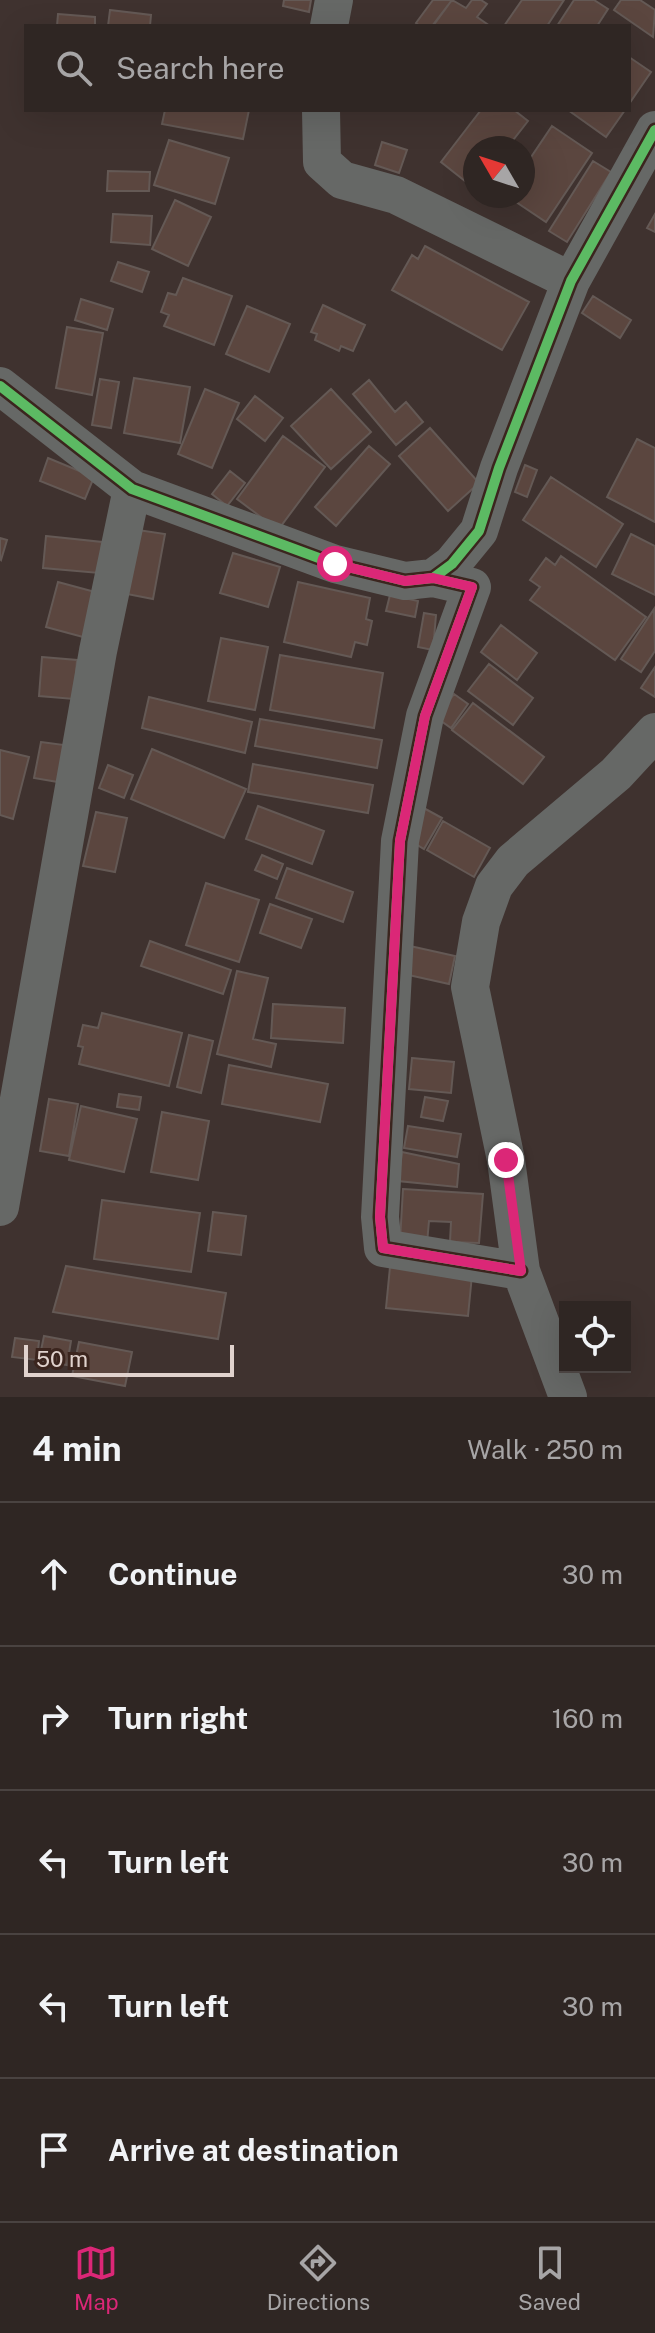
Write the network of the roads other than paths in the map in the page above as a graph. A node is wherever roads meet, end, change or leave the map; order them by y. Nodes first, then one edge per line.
1 (334, 0) edge
2 (329, 24) edge
3 (321, 112) edge
4 (655, 130) edge
5 (571, 281) junction
6 (0, 386) edge
7 (132, 489) junction
8 (433, 578) junction
9 (655, 732) edge
10 (12, 1050) edge
11 (0, 1207) edge
12 (521, 1271) junction
13 (568, 1397) edge

1 - 2 street
3 - 5 street
4 - 5 street
5 - 8 street
6 - 7 street
7 - 8 street
7 - 10 street
8 - 12 street
9 - 12 street
10 - 11 street
12 - 13 street

